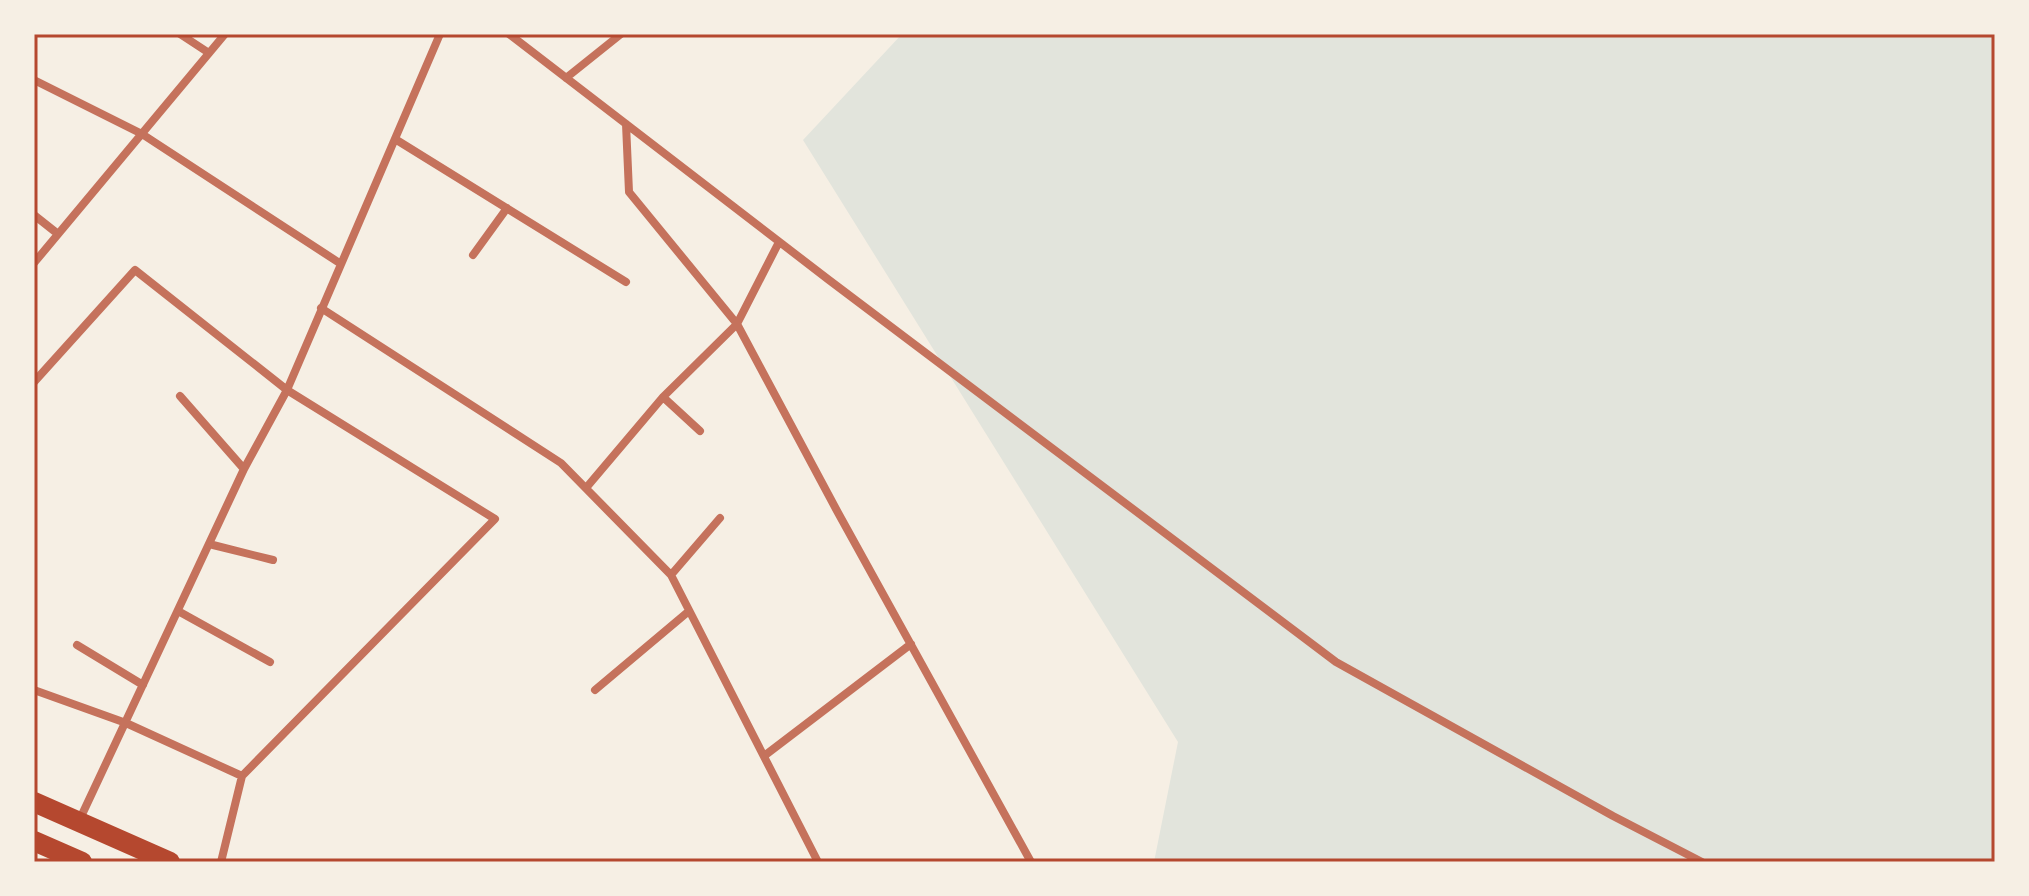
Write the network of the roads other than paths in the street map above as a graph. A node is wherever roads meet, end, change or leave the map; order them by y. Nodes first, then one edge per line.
1 (180, 34) edge
2 (225, 34) edge
3 (440, 34) edge
4 (509, 34) edge
5 (621, 34) edge
6 (209, 53) junction
7 (566, 78) junction
8 (34, 80) edge
9 (626, 124) junction
10 (142, 134) junction
11 (395, 139) junction
12 (507, 208) junction
13 (34, 215) edge
14 (58, 234) junction
15 (779, 242) junction
16 (473, 255) dead end
17 (34, 263) edge
18 (341, 264) junction
19 (626, 282) dead end
20 (321, 308) junction
21 (737, 324) junction
22 (34, 382) edge
23 (287, 390) junction
24 (180, 396) dead end
25 (663, 397) junction
26 (700, 431) dead end
27 (244, 469) junction
28 (586, 488) junction
29 (720, 518) dead end
30 (209, 544) junction
31 (273, 560) dead end
32 (671, 575) junction
33 (178, 611) junction
34 (689, 611) junction
35 (911, 644) junction
36 (77, 645) dead end
37 (270, 662) dead end
38 (143, 685) junction
39 (34, 690) edge
40 (595, 690) dead end
41 (126, 723) junction
42 (764, 756) junction
43 (242, 776) junction
44 (34, 802) edge
45 (78, 822) junction
46 (34, 841) edge
47 (82, 862) edge
48 (170, 862) edge
49 (221, 862) edge
50 (818, 862) edge
51 (1031, 862) edge
52 (1702, 862) edge

1 - 6 street
2 - 6 street
3 - 11 street
4 - 7 street
5 - 7 street
6 - 10 street
7 - 9 street
8 - 10 street
9 - 15 street
9 - 21 street
10 - 14 street
10 - 18 street
11 - 12 street
11 - 18 street
12 - 16 street
12 - 19 street
13 - 14 street
14 - 17 street
15 - 21 street
15 - 52 street
18 - 20 street
20 - 23 street
20 - 28 street
21 - 25 street
21 - 35 street
22 - 23 street
23 - 27 street
23 - 43 street
24 - 27 street
25 - 26 street
25 - 28 street
27 - 30 street
28 - 32 street
29 - 32 street
30 - 31 street
30 - 33 street
32 - 34 street
33 - 37 street
33 - 38 street
34 - 40 street
34 - 42 street
35 - 42 street
35 - 51 street
36 - 38 street
38 - 41 street
39 - 41 street
41 - 43 street
41 - 45 street
42 - 50 street
43 - 49 street
44 - 45 main road
45 - 48 main road
46 - 47 main road

